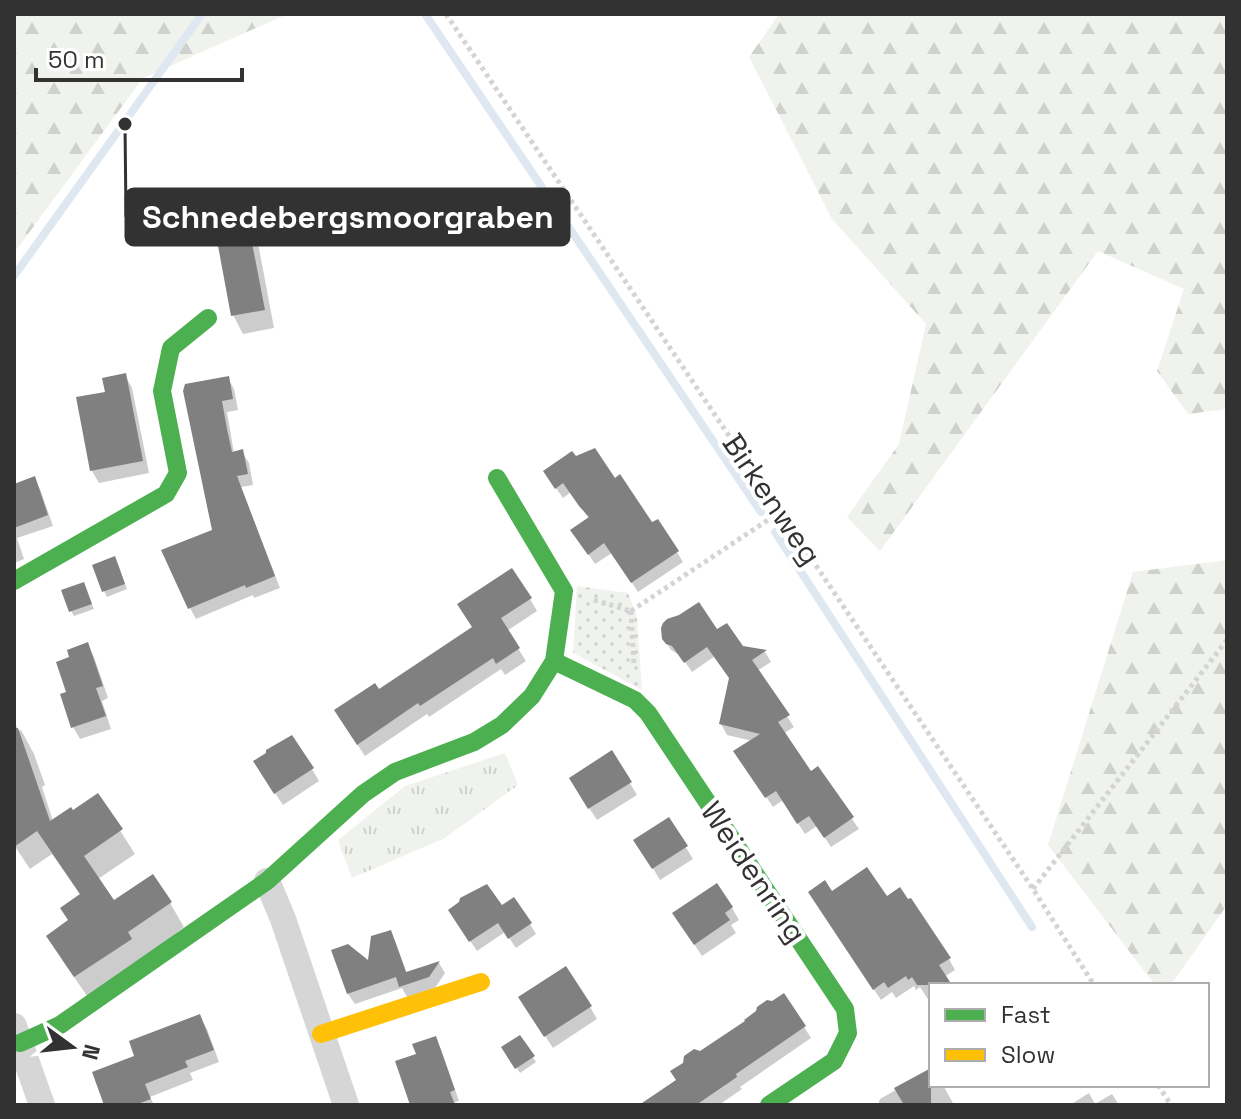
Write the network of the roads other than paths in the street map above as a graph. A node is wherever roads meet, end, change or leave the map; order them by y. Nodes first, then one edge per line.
1 (208, 318) dead end
2 (497, 478) dead end
3 (14, 581) edge
4 (554, 661) junction
5 (267, 881) junction
6 (481, 982) dead end
7 (17, 1034) edge
8 (321, 1034) junction
9 (42, 1105) edge
10 (346, 1105) edge
11 (769, 1105) edge

1 - 3 street
2 - 4 street
4 - 5 street
4 - 11 street, Weidenring
5 - 7 street
5 - 8 street
6 - 8 street
7 - 9 street
8 - 10 street

